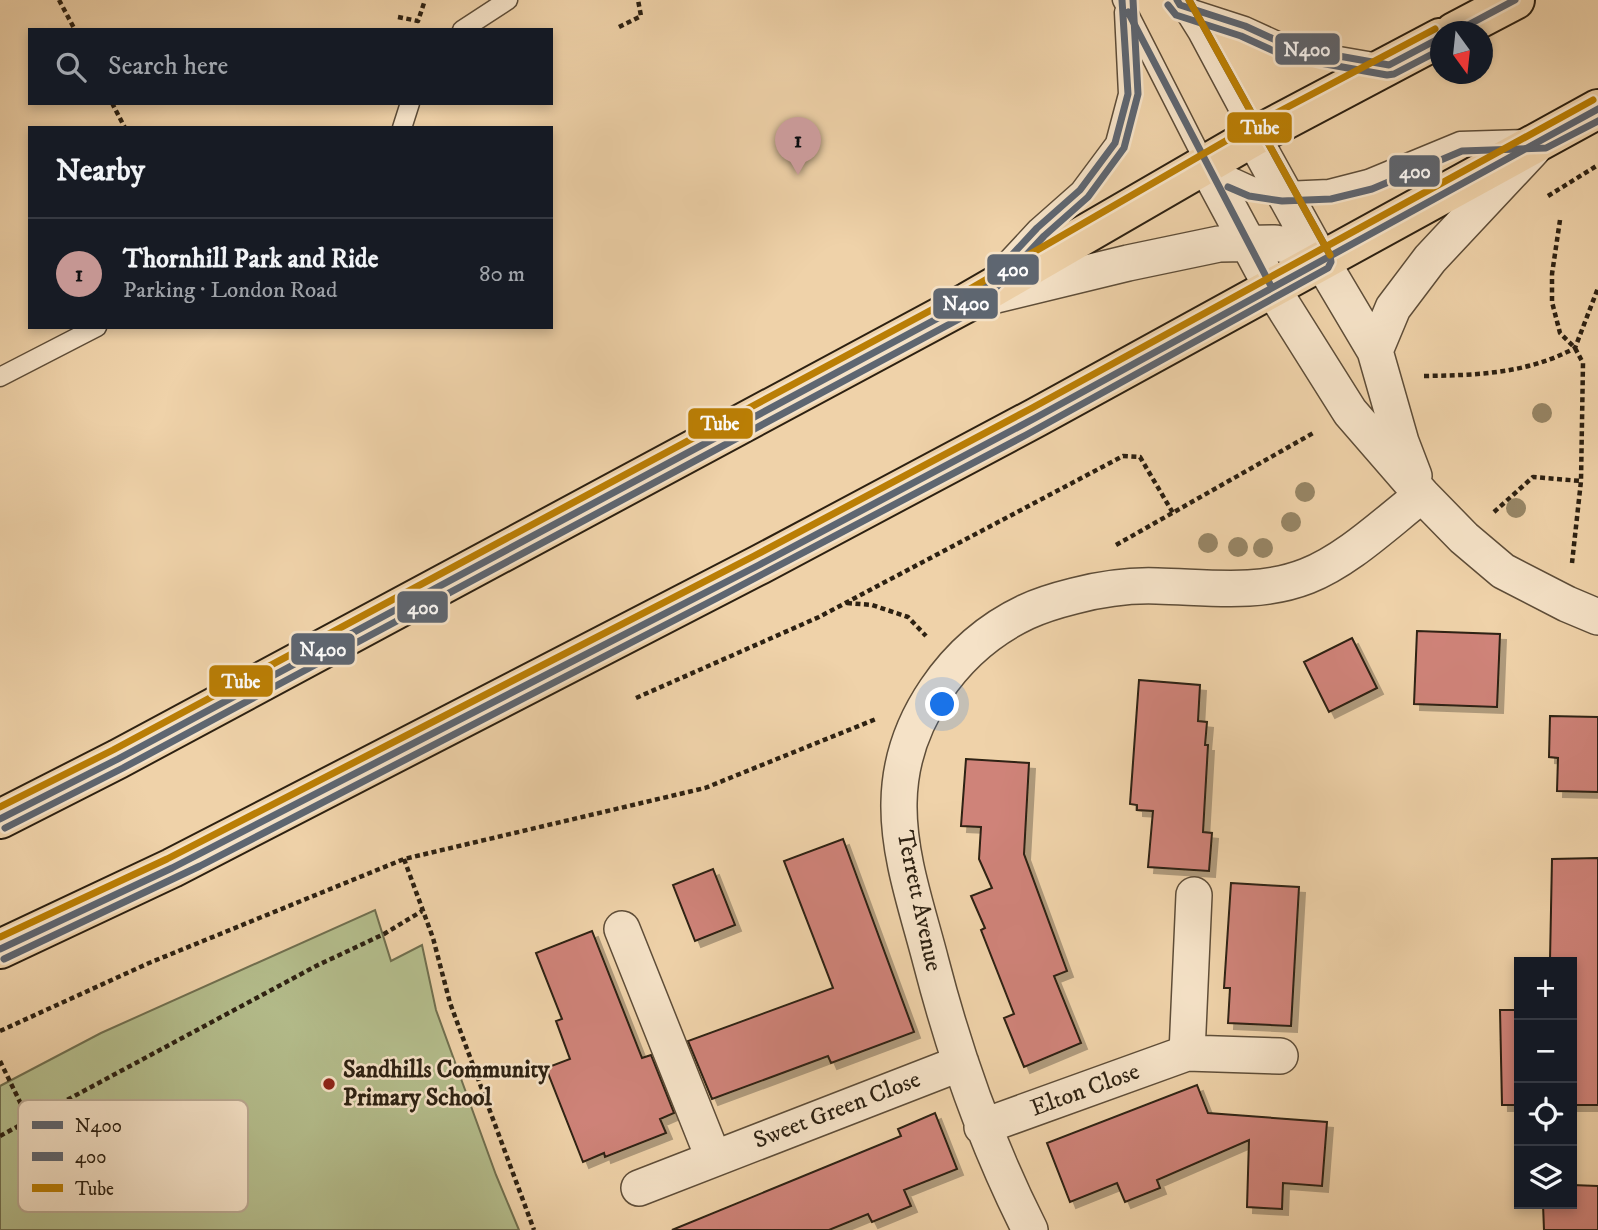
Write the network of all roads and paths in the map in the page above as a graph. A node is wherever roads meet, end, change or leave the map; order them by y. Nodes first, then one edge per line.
1 (60, 0) edge
2 (425, 0) edge
3 (508, 0) edge
4 (638, 0) edge
5 (1515, 0) edge
6 (1122, 1) edge
7 (1178, 2) edge
8 (398, 17) dead end
9 (1475, 21) edge
10 (619, 27) dead end
11 (74, 28) edge
12 (464, 28) edge
13 (1430, 43) edge
14 (1389, 65) junction
15 (113, 105) edge
16 (409, 105) edge
17 (1598, 109) edge
18 (124, 126) edge
19 (403, 126) edge
20 (1253, 136) junction
21 (1543, 138) junction
22 (1206, 165) junction
23 (1284, 191) junction
24 (1560, 220) dead end
25 (1249, 243) junction
26 (1321, 260) junction
27 (1272, 288) junction
28 (1598, 288) edge
29 (968, 302) junction
30 (93, 329) edge
31 (1575, 348) junction
32 (1376, 351) junction
33 (1421, 376) dead end
34 (0, 377) edge
35 (1295, 444) dead end
36 (1581, 481) junction
37 (1422, 495) junction
38 (1172, 513) junction
39 (1492, 514) dead end
40 (1112, 547) dead end
41 (846, 603) junction
42 (1583, 610) edge
43 (929, 639) dead end
44 (636, 698) dead end
45 (924, 706) junction
46 (0, 820) edge
47 (404, 859) junction
48 (1194, 895) dead end
49 (422, 911) junction
50 (622, 929) dead end
51 (0, 949) edge
52 (0, 1031) edge
53 (1187, 1053) junction
54 (1280, 1056) dead end
55 (0, 1061) edge
56 (961, 1063) junction
57 (19, 1100) edge
58 (66, 1100) edge
59 (18, 1126) edge
60 (982, 1127) junction
61 (0, 1136) edge
62 (713, 1157) junction
63 (639, 1188) dead end
64 (534, 1230) edge
65 (1030, 1230) edge

1 - 11 path
2 - 8 path
3 - 12 lane
4 - 10 path
5 - 9 highway
6 - 22 lane
6 - 29 lane
7 - 14 lane
7 - 20 lane
13 - 14 highway
14 - 20 highway
15 - 18 path
16 - 19 lane
17 - 21 highway
20 - 22 highway
20 - 23 street
21 - 23 lane
21 - 26 highway
21 - 32 street
22 - 23 lane
22 - 25 street
22 - 29 highway
23 - 26 street
24 - 31 path
25 - 26 street
25 - 27 street
25 - 29 street
26 - 27 highway
26 - 32 street
27 - 37 street
27 - 51 highway
28 - 31 path
29 - 46 highway
30 - 34 lane
31 - 33 path
31 - 36 path
32 - 37 street
35 - 38 path
36 - 39 path
36 - 42 path
37 - 42 street
37 - 45 street, Terrett Avenue
38 - 40 path
38 - 41 path
41 - 43 path
41 - 44 path
45 - 47 path
45 - 56 street, Terrett Avenue
47 - 49 path
47 - 52 path
48 - 53 street
49 - 58 path
49 - 64 path
50 - 62 street
53 - 54 street, Elton Close
53 - 60 street, Elton Close
55 - 57 path
56 - 60 street, Terrett Avenue
56 - 62 street, Sweet Green Close
59 - 61 path
60 - 65 street, Terrett Avenue
62 - 63 street, Sweet Green Close

